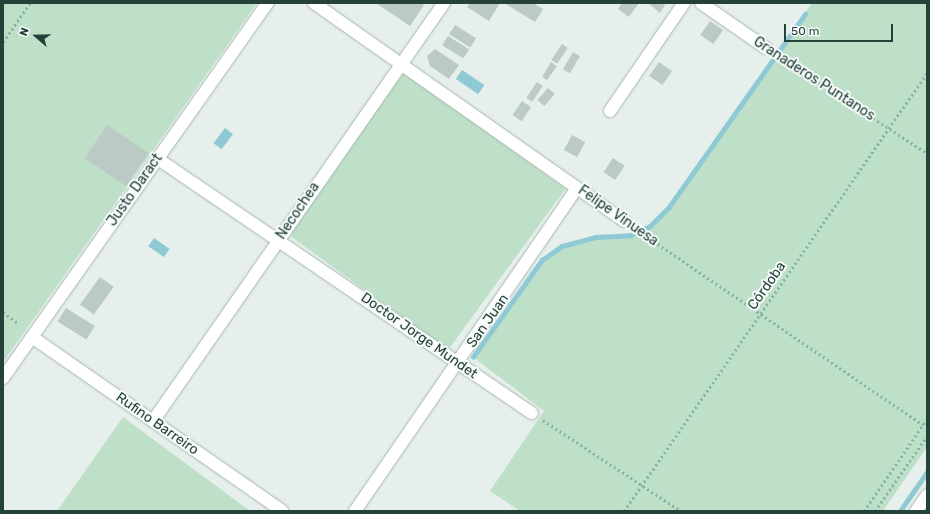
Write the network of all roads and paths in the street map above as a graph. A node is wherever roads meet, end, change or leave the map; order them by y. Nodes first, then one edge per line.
1 (30, 3) edge
2 (268, 3) edge
3 (314, 3) edge
4 (444, 3) edge
5 (684, 3) edge
6 (702, 3) edge
7 (3, 42) edge
8 (766, 48) joint
9 (400, 63) junction
10 (927, 73) edge
11 (610, 111) dead end
12 (889, 128) junction
13 (927, 153) edge
14 (158, 159) junction
15 (577, 188) junction
16 (624, 221) joint
17 (279, 238) junction
18 (3, 312) edge
19 (760, 314) junction
20 (18, 323) dead end
21 (32, 337) junction
22 (458, 364) junction
23 (3, 378) edge
24 (532, 412) joint
25 (927, 419) edge
26 (153, 421) junction
27 (923, 425) junction
28 (927, 436) edge
29 (642, 485) junction
30 (927, 495) edge
31 (282, 511) edge
32 (355, 511) edge
33 (624, 511) edge
34 (681, 511) edge
35 (864, 511) edge
36 (875, 511) edge
37 (916, 511) edge

1 - 7 path
2 - 14 street, Justo Daract
3 - 9 street, Felipe Vinuesa
4 - 9 street, Necochea
5 - 11 street
6 - 8 street, Granaderos Puntanos
8 - 12 path, Granaderos Puntanos
9 - 15 street, Felipe Vinuesa
9 - 17 street, Necochea
10 - 12 path, Córdoba
12 - 13 path, Granaderos Puntanos
12 - 19 path, Córdoba
14 - 17 street, Doctor Jorge Mundet
14 - 21 street, Justo Daract
15 - 16 street, Felipe Vinuesa
15 - 22 street, San Juan
16 - 19 path, Felipe Vinuesa
17 - 22 street, Doctor Jorge Mundet
17 - 26 street, Necochea
18 - 20 path
19 - 27 path, Felipe Vinuesa
19 - 29 path, Córdoba
21 - 23 street, Justo Daract
21 - 26 street, Rufino Barreiro
22 - 24 street, Doctor Jorge Mundet
22 - 32 street, San Juan
24 - 29 path
25 - 27 path
26 - 31 street, Rufino Barreiro
27 - 35 path
28 - 36 path
29 - 33 path, Córdoba
29 - 34 path
30 - 37 street

